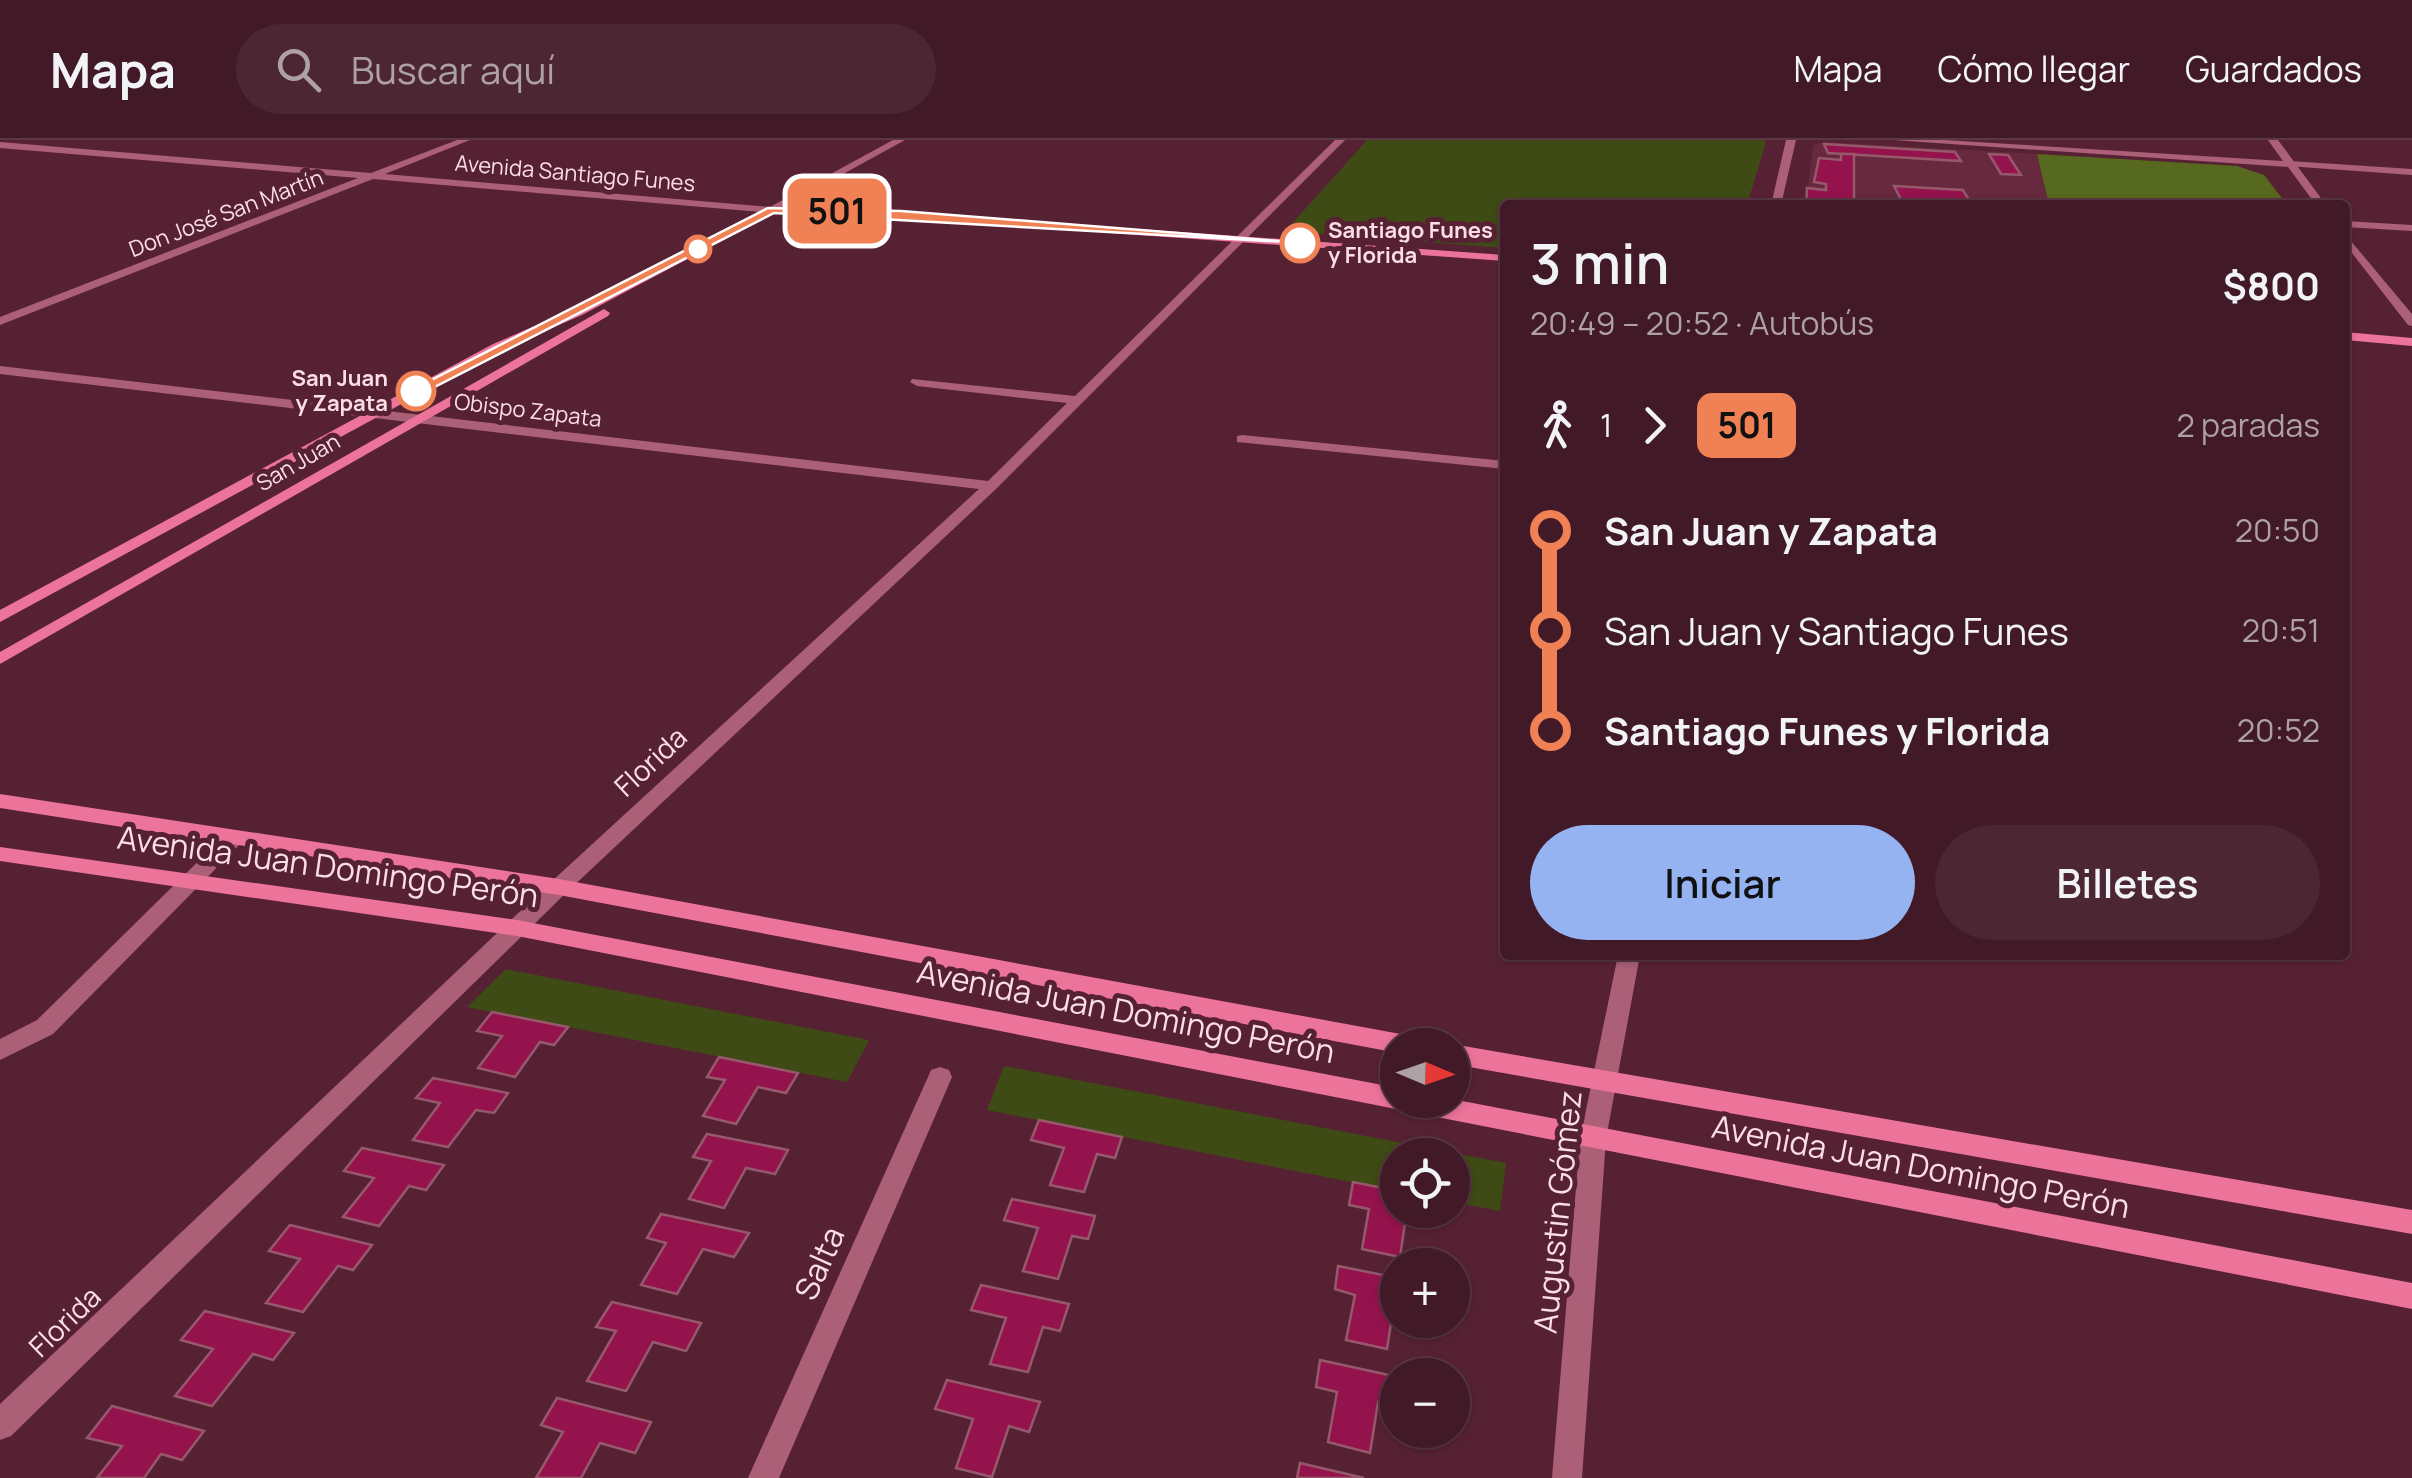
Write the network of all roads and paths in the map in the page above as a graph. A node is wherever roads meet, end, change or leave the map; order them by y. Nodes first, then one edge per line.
1 (9, 140) edge
2 (465, 140) edge
3 (900, 140) edge
4 (1340, 140) edge
5 (1791, 140) edge
6 (1898, 140) edge
7 (2273, 140) edge
8 (0, 144) edge
9 (2290, 164) junction
10 (2412, 172) edge
11 (377, 176) junction
12 (1777, 200) edge
13 (2317, 200) edge
14 (772, 210) junction
15 (2350, 224) edge
16 (2412, 228) edge
17 (1237, 243) junction
18 (2350, 244) edge
19 (1500, 258) edge
20 (1500, 268) edge
21 (0, 320) edge
22 (2350, 324) edge
23 (2412, 326) edge
24 (2350, 336) edge
25 (2412, 342) edge
26 (0, 370) edge
27 (917, 382) dead end
28 (1078, 400) junction
29 (377, 412) junction
30 (421, 418) junction
31 (1242, 439) dead end
32 (1500, 465) edge
33 (991, 486) junction
34 (0, 617) edge
35 (0, 658) edge
36 (0, 800) edge
37 (235, 837) junction
38 (0, 854) edge
39 (186, 881) junction
40 (559, 888) junction
41 (517, 928) junction
42 (1628, 960) edge
43 (1380, 1040) edge
44 (0, 1050) edge
45 (1470, 1057) edge
46 (940, 1077) dead end
47 (1606, 1082) junction
48 (1593, 1138) junction
49 (2412, 1222) edge
50 (2412, 1296) edge
51 (0, 1425) edge
52 (763, 1478) edge
53 (1568, 1478) edge

1 - 8 street
2 - 11 street, Don José San Martín
3 - 14 street, San Juan
4 - 17 street, Florida
5 - 12 street
6 - 9 street
7 - 9 street
8 - 11 street, Avenida Santiago Funes
9 - 10 street
9 - 13 street
11 - 14 street, Avenida Santiago Funes
11 - 21 street, Don José San Martín
14 - 17 main road, Avenida Santiago Funes
14 - 29 main road, San Juan
14 - 30 main road, San Juan
15 - 16 street
17 - 19 main road
17 - 20 main road
17 - 28 street, Florida
18 - 23 street
22 - 23 main road
24 - 25 main road
26 - 29 street, Obispo Zapata
27 - 28 street
28 - 33 street, Florida
29 - 30 street, Obispo Zapata
29 - 34 main road, San Juan
30 - 33 street, Obispo Zapata
30 - 35 main road, San Juan
31 - 32 street
33 - 40 street, Florida
36 - 37 main road, Avenida Juan Domingo Perón
37 - 39 street
37 - 40 main road, Avenida Juan Domingo Perón
38 - 39 main road, Avenida Juan Domingo Perón
39 - 41 main road, Avenida Juan Domingo Perón
39 - 44 street
40 - 41 street, Florida
40 - 43 main road, Avenida Juan Domingo Perón
41 - 48 main road, Avenida Juan Domingo Perón
41 - 51 street, Florida
42 - 47 street, Augustin Gómez
45 - 47 main road, Avenida Juan Domingo Perón
46 - 52 street, Salta
47 - 48 street, Augustin Gómez
47 - 49 main road, Avenida Juan Domingo Perón
48 - 50 main road, Avenida Juan Domingo Perón
48 - 53 street, Augustin Gómez

